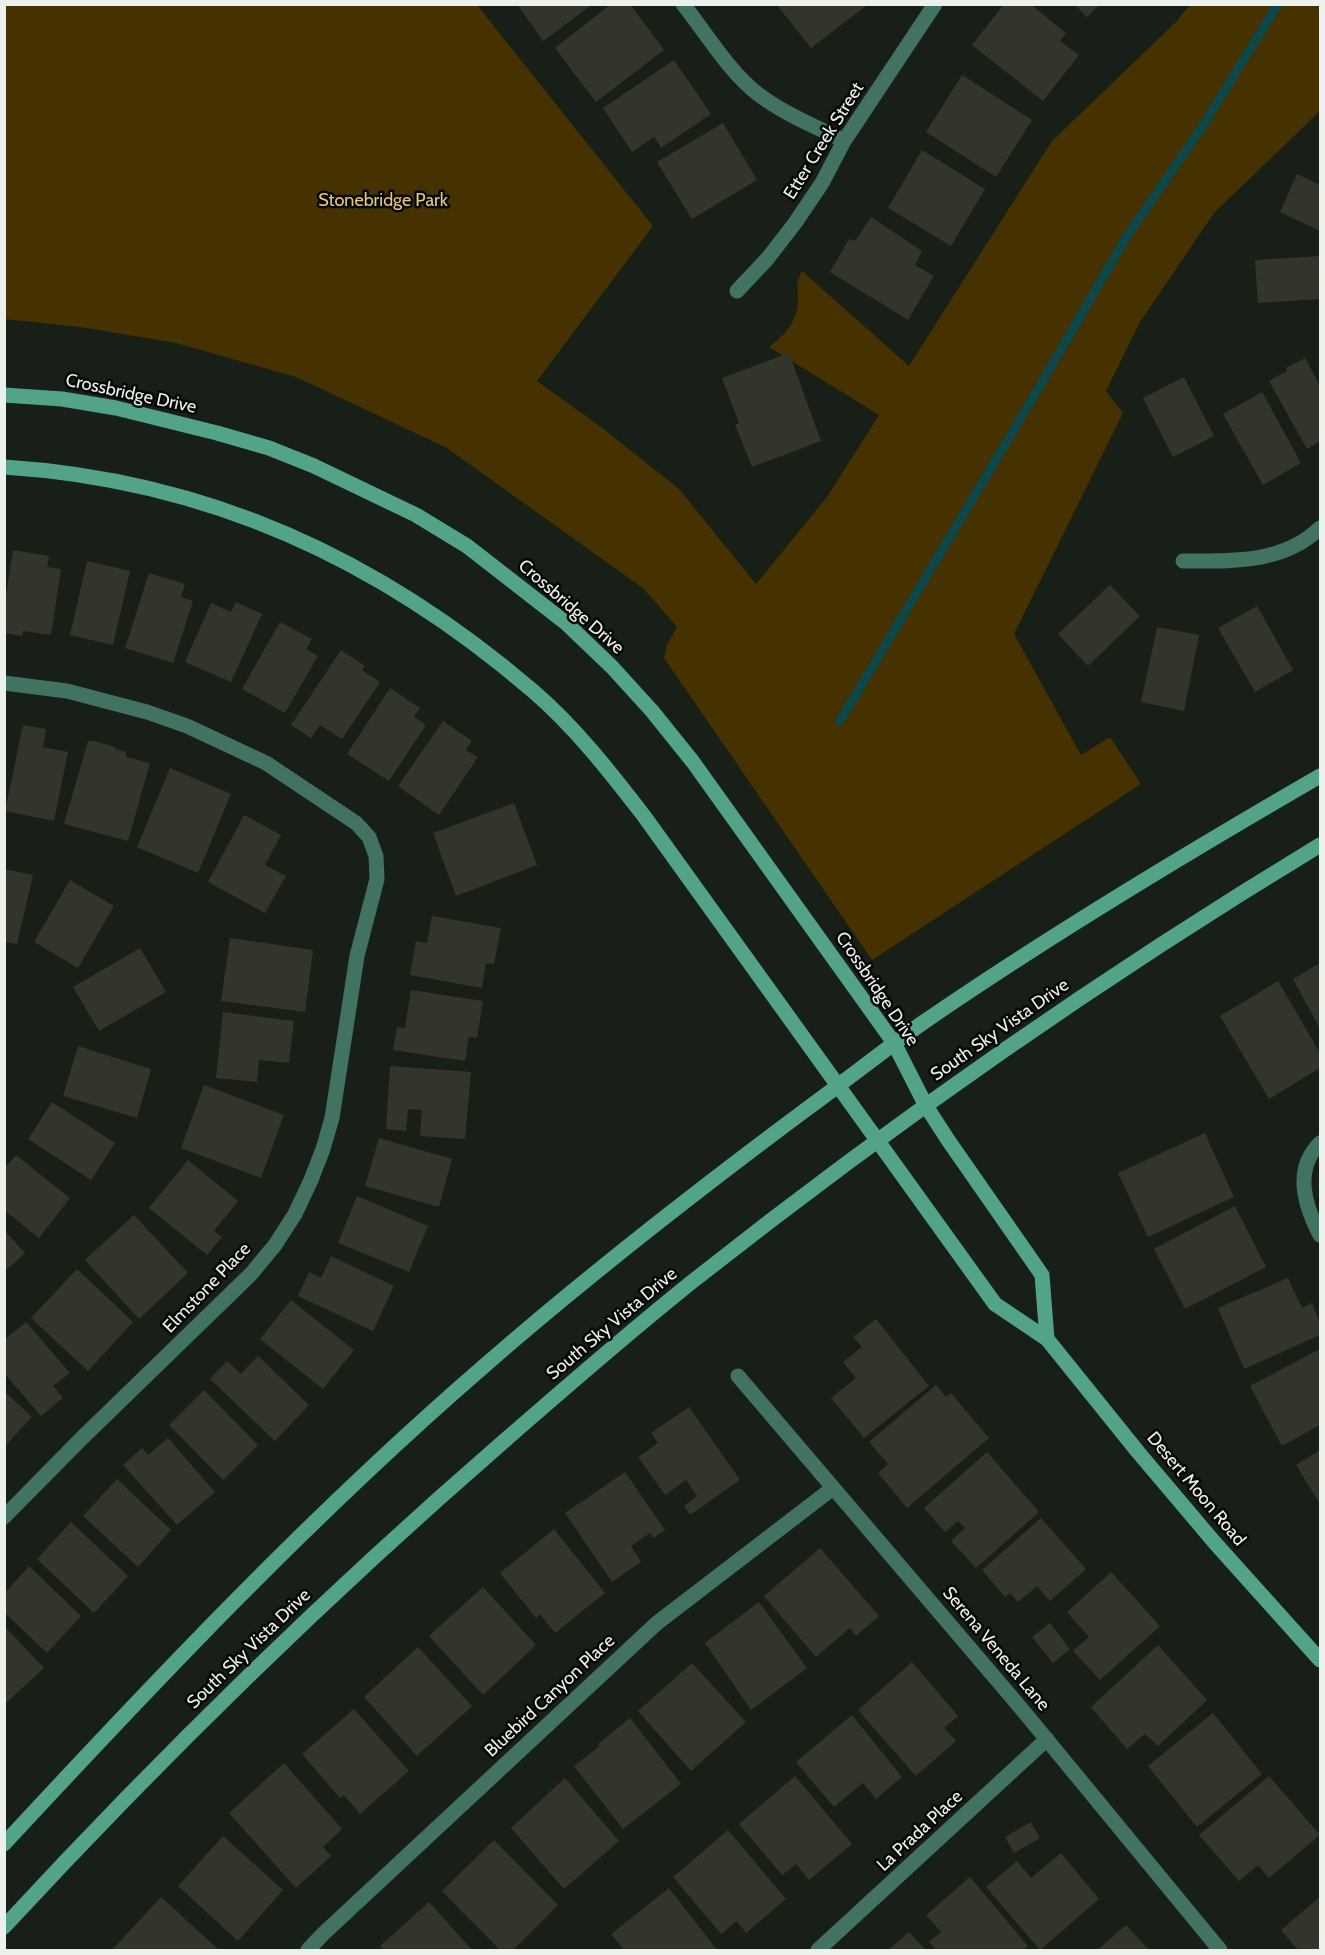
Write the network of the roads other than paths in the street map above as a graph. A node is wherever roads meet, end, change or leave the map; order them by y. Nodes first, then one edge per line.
1 (683, 4) edge
2 (934, 4) edge
3 (844, 141) junction
4 (737, 291) dead end
5 (4, 395) edge
6 (4, 467) edge
7 (1320, 528) edge
8 (1183, 561) dead end
9 (4, 683) edge
10 (1320, 776) edge
11 (1320, 845) edge
12 (894, 1043) junction
13 (839, 1085) junction
14 (926, 1106) junction
15 (879, 1141) junction
16 (1320, 1143) edge
17 (1320, 1235) edge
18 (1047, 1339) junction
19 (738, 1376) dead end
20 (833, 1488) junction
21 (4, 1517) edge
22 (1320, 1660) edge
23 (1047, 1739) junction
24 (4, 1844) edge
25 (4, 1927) edge
26 (308, 1950) edge
27 (818, 1950) edge
28 (1220, 1950) edge

1 - 3 street
2 - 3 street, Etter Creek Street
3 - 4 street, Etter Creek Street
5 - 12 main road, Crossbridge Drive
6 - 13 main road
7 - 8 street
9 - 21 street, Elmstone Place
10 - 12 main road
11 - 14 main road, South Sky Vista Drive
12 - 13 main road
12 - 14 main road, Crossbridge Drive
13 - 15 main road
13 - 24 main road
14 - 15 main road, South Sky Vista Drive
14 - 18 main road
15 - 18 main road, Desert Moon Road
15 - 25 main road, South Sky Vista Drive
16 - 17 street
18 - 22 main road, Desert Moon Road
19 - 20 street, Serena Veneda Lane
20 - 23 street, Serena Veneda Lane
20 - 26 street, Bluebird Canyon Place
23 - 27 street, La Prada Place
23 - 28 street, Serena Veneda Lane

